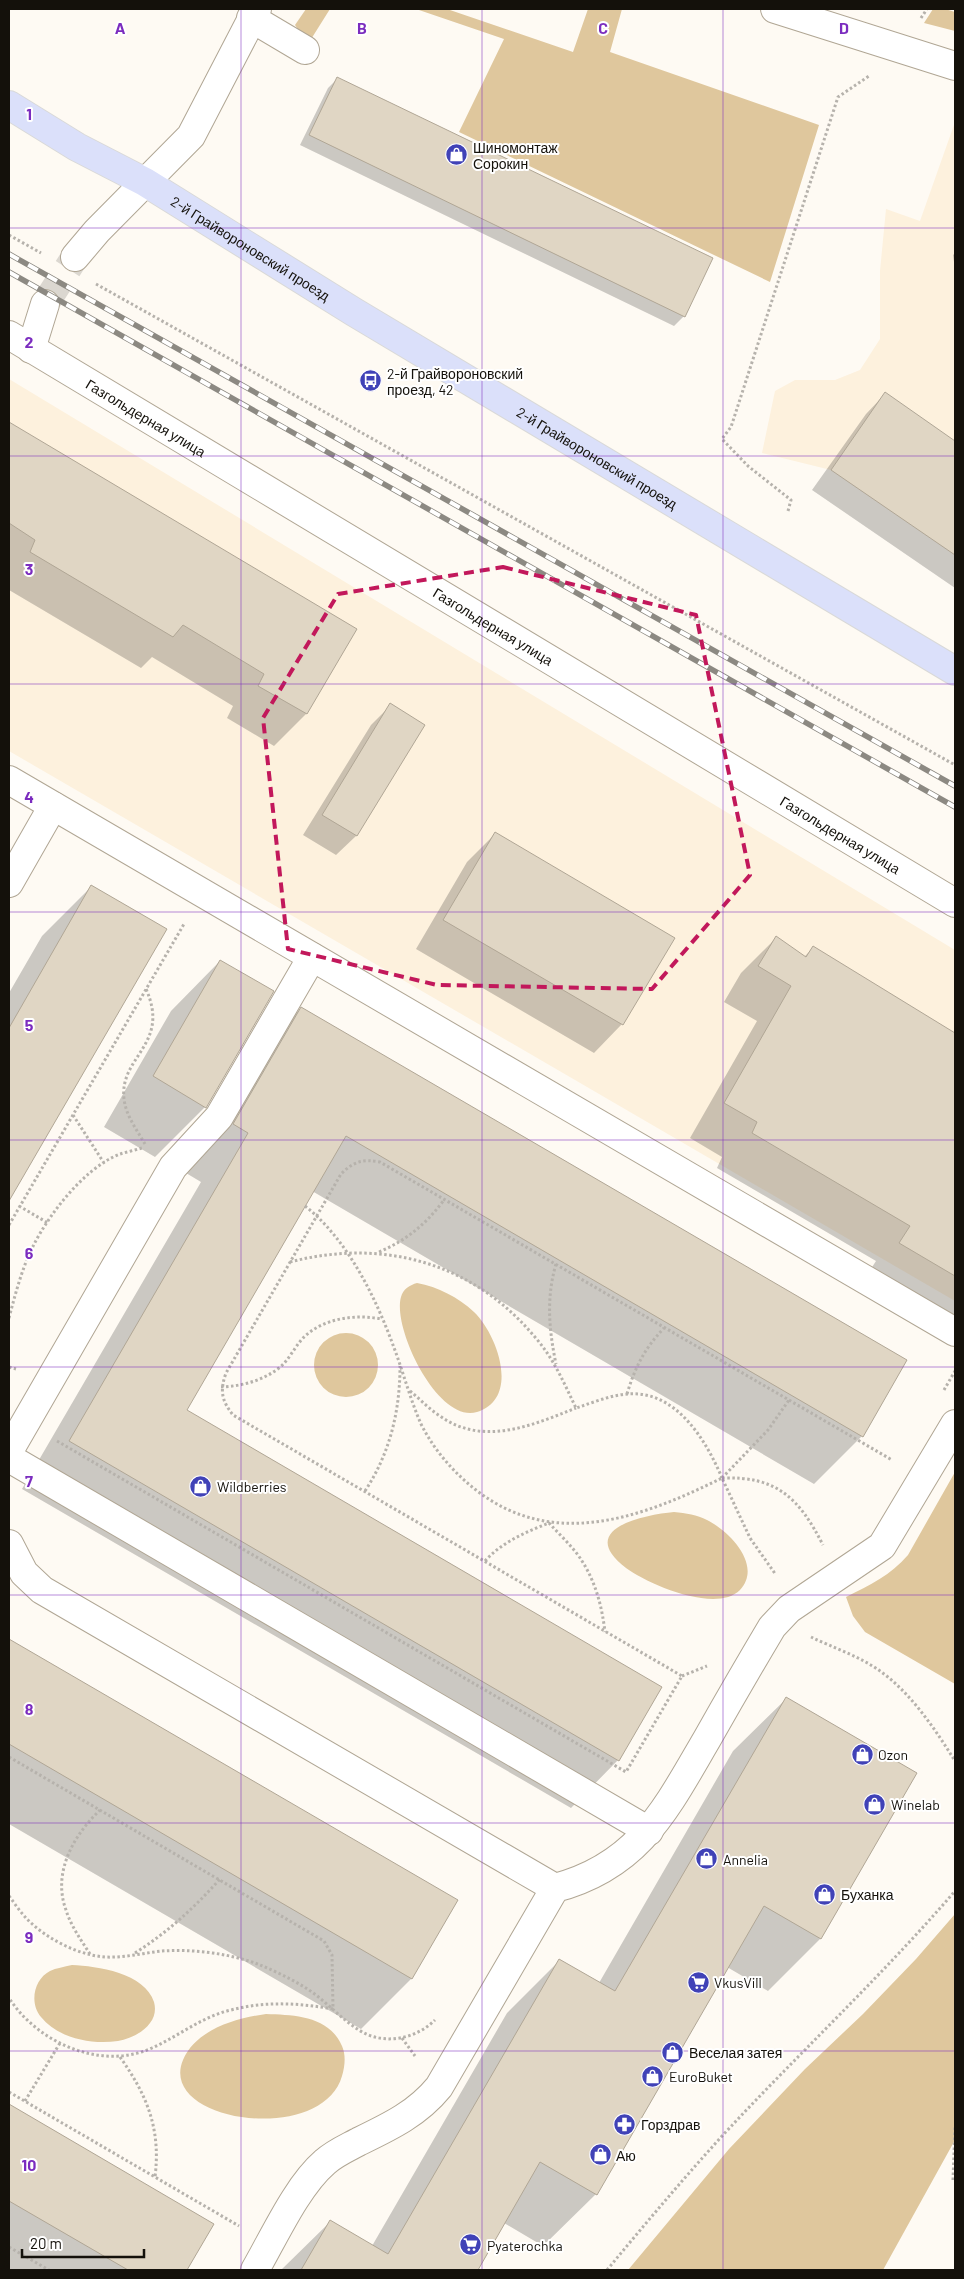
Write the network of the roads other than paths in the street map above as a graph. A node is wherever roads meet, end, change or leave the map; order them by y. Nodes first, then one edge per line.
1 (775, 9) edge
2 (254, 14) edge
3 (304, 50) dead end
4 (955, 66) edge
5 (9, 105) edge
6 (145, 182) junction
7 (81, 268) tunnel mouth
8 (45, 304) tunnel mouth
9 (9, 335) edge
10 (31, 349) junction
11 (955, 671) edge
12 (9, 780) edge
13 (54, 806) junction
14 (9, 883) edge
15 (955, 903) edge
16 (312, 956) junction
17 (955, 1332) edge
18 (955, 1424) edge
19 (9, 1451) edge
20 (9, 1458) edge
21 (9, 1544) edge
22 (649, 1831) junction
23 (555, 1888) junction
24 (255, 2270) edge

1 - 4 street
2 - 3 street
2 - 6 street
5 - 6 main road, 2-й Грайвороновский проезд
6 - 7 street
6 - 11 main road, 2-й Грайвороновский проезд
8 - 10 street
9 - 10 street, Газгольдерная улица
10 - 15 street, Газгольдерная улица
12 - 13 street
13 - 14 street
13 - 16 street
16 - 17 street
16 - 19 street
18 - 22 street
20 - 22 street
21 - 23 street
22 - 23 street
23 - 24 street

